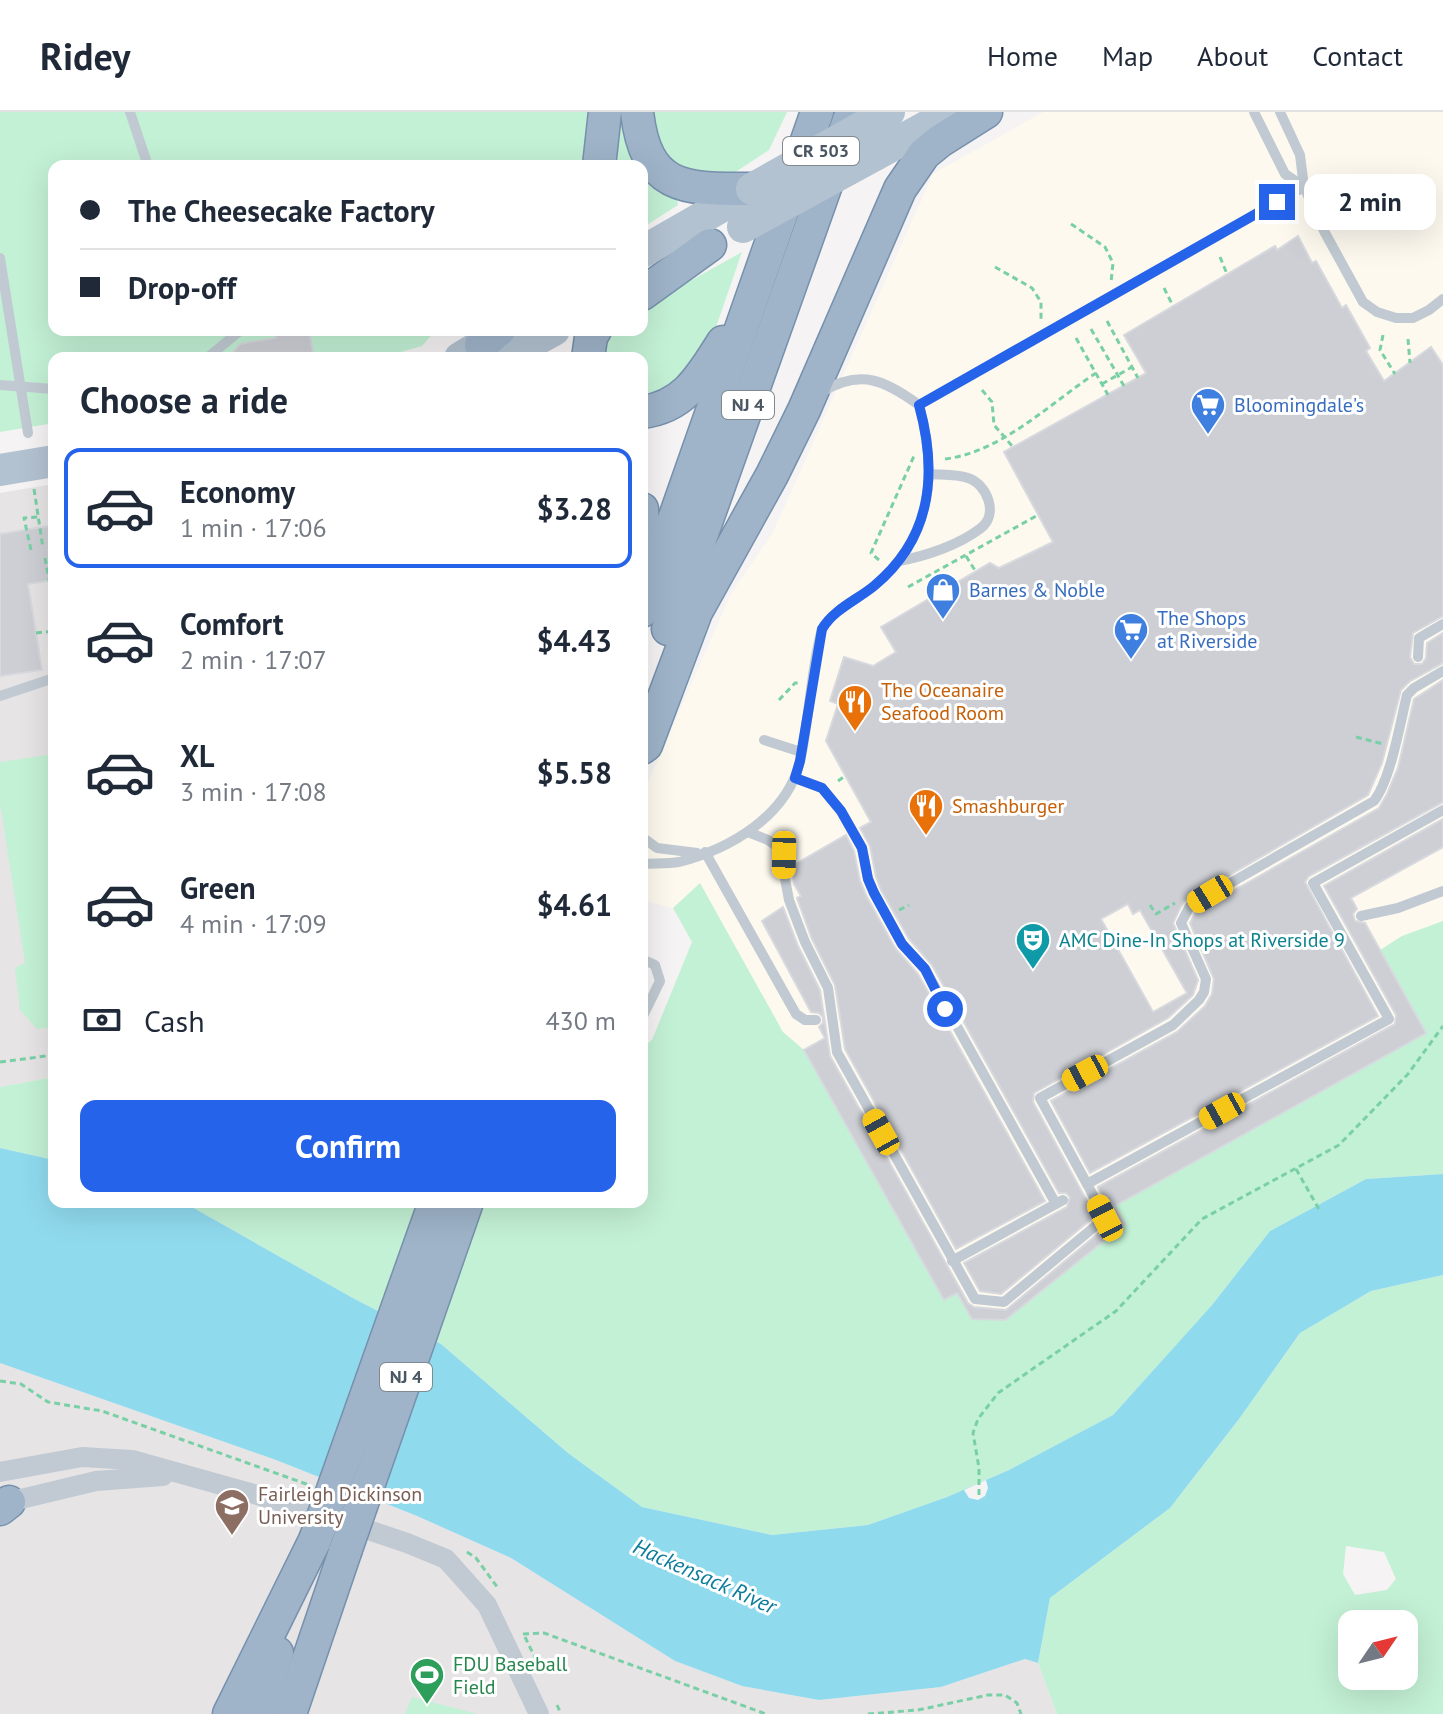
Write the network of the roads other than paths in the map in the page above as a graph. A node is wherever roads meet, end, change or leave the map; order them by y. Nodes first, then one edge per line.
1 (130, 112) edge
2 (605, 112) edge
3 (637, 112) edge
4 (817, 112) edge
5 (852, 112) edge
6 (889, 112) edge
7 (953, 112) edge
8 (986, 112) edge
9 (1254, 112) edge
10 (1280, 112) edge
11 (146, 160) edge
12 (600, 160) edge
13 (1304, 187) junction
14 (752, 189) junction
15 (710, 245) junction
16 (648, 249) edge
17 (1, 266) edge
18 (648, 279) edge
19 (648, 290) edge
20 (754, 291) junction
21 (1443, 299) edge
22 (234, 336) edge
23 (523, 336) edge
24 (486, 343) edge
25 (214, 352) edge
26 (0, 385) edge
27 (20, 385) junction
28 (48, 388) edge
29 (919, 405) junction
30 (648, 410) edge
31 (804, 410) junction
32 (28, 433) dead end
33 (48, 462) edge
34 (0, 470) edge
35 (930, 474) junction
36 (899, 561) junction
37 (648, 594) edge
38 (1443, 624) edge
39 (1418, 657) dead end
40 (1443, 671) edge
41 (48, 680) edge
42 (648, 689) edge
43 (0, 696) edge
44 (648, 740) edge
45 (764, 740) dead end
46 (801, 752) junction
47 (795, 778) junction
48 (1443, 810) edge
49 (748, 832) junction
50 (648, 841) edge
51 (702, 853) junction
52 (648, 864) edge
53 (1443, 891) edge
54 (1361, 916) dead end
55 (648, 962) edge
56 (648, 1006) edge
57 (816, 1020) dead end
58 (1087, 1184) junction
59 (433, 1208) edge
60 (465, 1208) edge
61 (952, 1261) junction
62 (195, 1477) junction
63 (2, 1496) edge
64 (330, 1546) junction
65 (229, 1714) edge
66 (257, 1714) edge
67 (290, 1714) edge
68 (539, 1714) edge

1 - 11 lane
2 - 12 highway
3 - 14 highway
4 - 20 highway, NJ 4
5 - 42 highway, NJ 4
6 - 14 main road, CR 503, bridge
7 - 15 main road, CR 503, bridge
8 - 31 highway
9 - 13 lane
10 - 13 lane
13 - 21 lane
13 - 29 lane
14 - 16 main road, CR 503
15 - 18 main road, CR 503
15 - 19 highway
17 - 27 lane
20 - 30 highway
20 - 37 highway, NJ 4
22 - 25 lane
23 - 24 main road
26 - 27 lane
27 - 28 lane
27 - 32 lane
29 - 31 lane
29 - 35 lane
31 - 44 highway
33 - 34 main road
35 - 36 lane
35 - 36 lane
36 - 46 lane
38 - 39 lane
40 - 58 lane
41 - 43 lane
45 - 46 lane
46 - 47 lane
47 - 49 lane
47 - 61 lane
48 - 58 lane
49 - 51 lane
49 - 61 lane
50 - 51 lane
51 - 52 lane
51 - 57 lane
53 - 54 lane
55 - 56 lane
58 - 61 lane
59 - 64 highway, NJ 4, bridge
60 - 64 highway, NJ 4, bridge
62 - 63 street
62 - 63 street
62 - 68 street
64 - 65 highway
64 - 66 highway, NJ 4
64 - 67 highway, NJ 4

